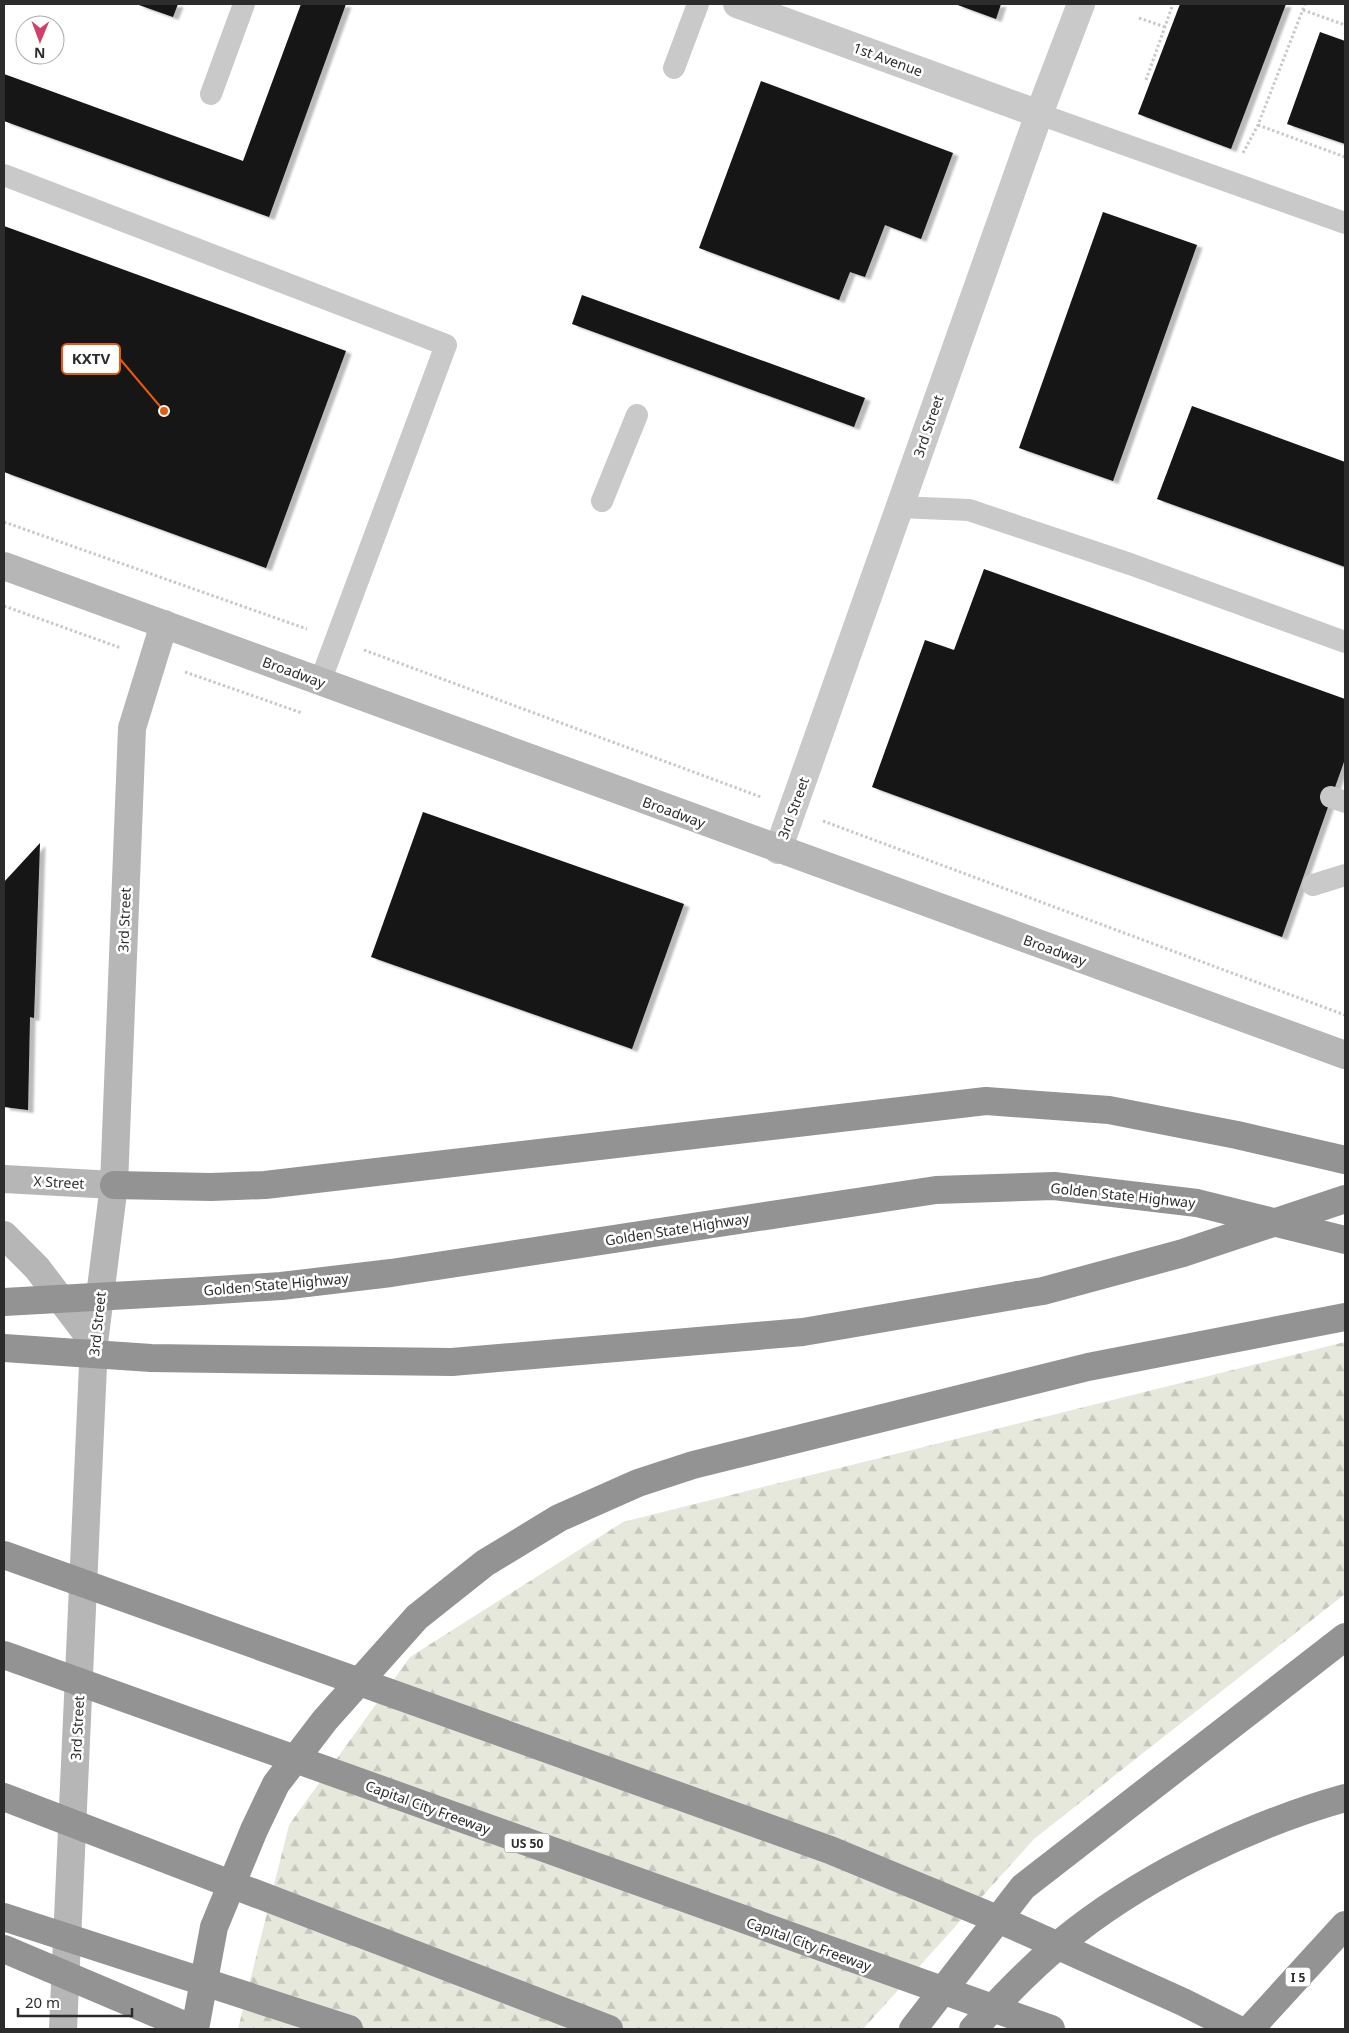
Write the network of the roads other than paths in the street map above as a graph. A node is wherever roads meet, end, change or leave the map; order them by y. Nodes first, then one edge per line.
1 (244, 4) edge
2 (698, 4) edge
3 (737, 4) edge
4 (1081, 4) edge
5 (674, 68) dead end
6 (211, 94) dead end
7 (1039, 114) junction
8 (4, 176) edge
9 (1345, 223) edge
10 (637, 415) dead end
11 (602, 502) dead end
12 (899, 507) junction
13 (4, 566) edge
14 (164, 624) junction
15 (1345, 642) edge
16 (320, 682) junction
17 (778, 850) junction
18 (1345, 875) edge
19 (1313, 885) dead end
20 (1345, 1055) edge
21 (1345, 1160) edge
22 (4, 1179) edge
23 (114, 1185) junction
24 (1345, 1199) edge
25 (4, 1235) edge
26 (1345, 1240) edge
27 (4, 1302) edge
28 (1345, 1317) edge
29 (94, 1342) junction
30 (4, 1348) edge
31 (4, 1555) edge
32 (1345, 1637) edge
33 (4, 1655) edge
34 (4, 1796) edge
35 (1345, 1798) edge
36 (4, 1917) edge
37 (1345, 1925) edge
38 (4, 1949) edge
39 (63, 2029) edge
40 (194, 2029) edge
41 (349, 2029) edge
42 (609, 2029) edge
43 (913, 2029) edge
44 (973, 2029) edge
45 (1051, 2029) edge
46 (1237, 2029) edge
47 (1250, 2029) edge

1 - 6 lane
2 - 5 lane
3 - 7 street, 1st Avenue
4 - 7 street, 3rd Street
7 - 9 lane
7 - 12 street, 3rd Street
8 - 16 lane
10 - 11 lane
12 - 15 lane
12 - 17 street, 3rd Street
13 - 14 street, Broadway
14 - 16 street, Broadway
14 - 23 street, 3rd Street
16 - 17 street, Broadway
17 - 20 street, Broadway
18 - 19 lane
21 - 23 highway
22 - 23 street, X Street
23 - 29 street, 3rd Street
24 - 30 highway, bridge
25 - 29 street
26 - 27 highway, Golden State Highway, bridge
28 - 40 highway
29 - 39 street, 3rd Street
31 - 46 highway, bridge
32 - 43 highway
33 - 45 highway, Capital City Freeway / US 50, bridge
34 - 42 highway, bridge
35 - 44 highway
36 - 41 highway, bridge
37 - 47 highway, I 5
38 - 40 highway, bridge

